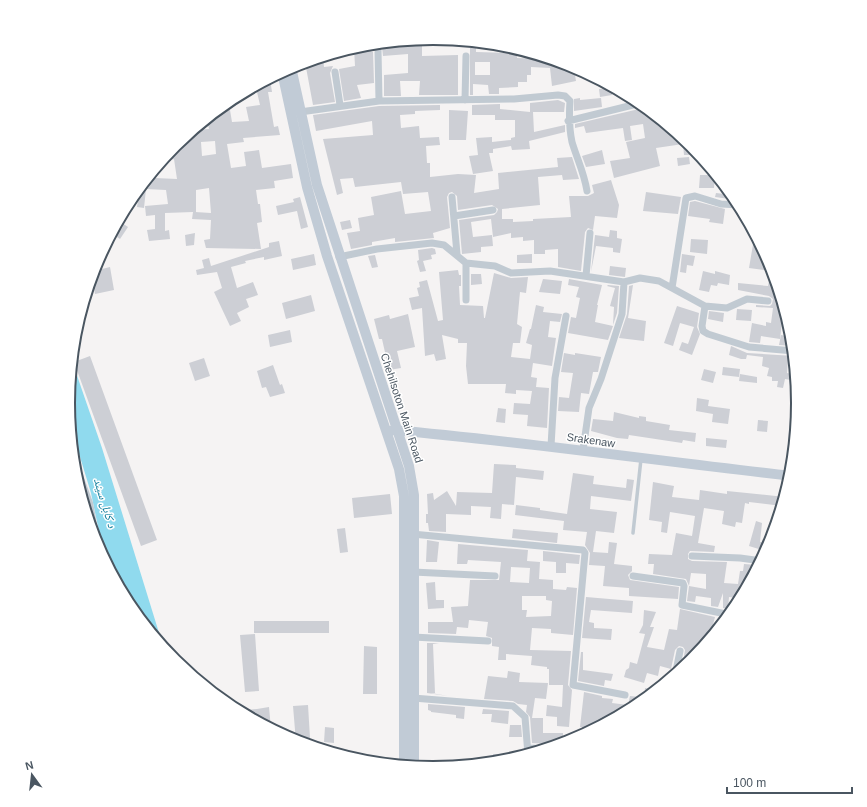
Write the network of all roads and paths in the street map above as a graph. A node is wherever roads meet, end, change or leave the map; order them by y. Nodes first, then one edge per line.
1 (378, 50) edge
2 (466, 56) dead end
3 (335, 72) dead end
4 (292, 74) edge
5 (283, 78) edge
6 (465, 100) junction
7 (379, 101) junction
8 (340, 105) junction
9 (633, 105) edge
10 (300, 112) junction
11 (568, 121) junction
12 (587, 190) dead end
13 (452, 197) dead end
14 (732, 204) edge
15 (493, 210) dead end
16 (454, 216) junction
17 (590, 233) dead end
18 (457, 254) junction
19 (339, 257) junction
20 (466, 263) junction
21 (586, 276) junction
22 (624, 282) junction
23 (672, 288) junction
24 (466, 300) dead end
25 (768, 301) dead end
26 (705, 306) junction
27 (566, 316) dead end
28 (788, 350) edge
29 (388, 430) junction
30 (398, 430) junction
31 (551, 446) junction
32 (583, 450) junction
33 (641, 459) junction
34 (785, 475) edge
35 (633, 533) dead end
36 (412, 534) junction
37 (692, 556) dead end
38 (756, 560) edge
39 (413, 572) junction
40 (495, 576) dead end
41 (633, 576) dead end
42 (724, 614) edge
43 (413, 637) junction
44 (488, 641) dead end
45 (680, 651) dead end
46 (677, 667) edge
47 (625, 695) dead end
48 (413, 698) junction
49 (528, 749) edge
50 (404, 760) edge
51 (414, 761) edge

1 - 7 street
2 - 6 street
3 - 8 street
4 - 10 main road, Chehilsoton Main Road
5 - 29 main road, Chehilsoton Main Road
6 - 7 street
6 - 11 street
7 - 8 street
8 - 10 street
9 - 11 street
10 - 19 main road, Chehilsoton Main Road
11 - 12 street
13 - 16 street
14 - 23 street
15 - 16 street
16 - 18 street
17 - 21 street
18 - 19 street
18 - 20 street
19 - 30 main road, Chehilsoton Main Road
20 - 21 street
20 - 24 street
21 - 22 street
22 - 23 street
22 - 32 street
23 - 26 street
25 - 26 street
26 - 28 street
27 - 31 street
29 - 30 main road, Srakenaw
29 - 50 main road, Chehilsoton Main Road
30 - 31 main road, Srakenaw
30 - 36 main road, Chehilsoton Main Road
31 - 32 main road, Srakenaw
32 - 33 main road, Srakenaw
33 - 34 main road, Srakenaw
33 - 35 lane
36 - 39 main road, Chehilsoton Main Road
36 - 47 street
37 - 38 street
39 - 40 street
39 - 43 main road, Chehilsoton Main Road
41 - 42 street
43 - 44 street
43 - 48 main road, Chehilsoton Main Road
45 - 46 street
48 - 49 street
48 - 51 main road, Chehilsoton Main Road

